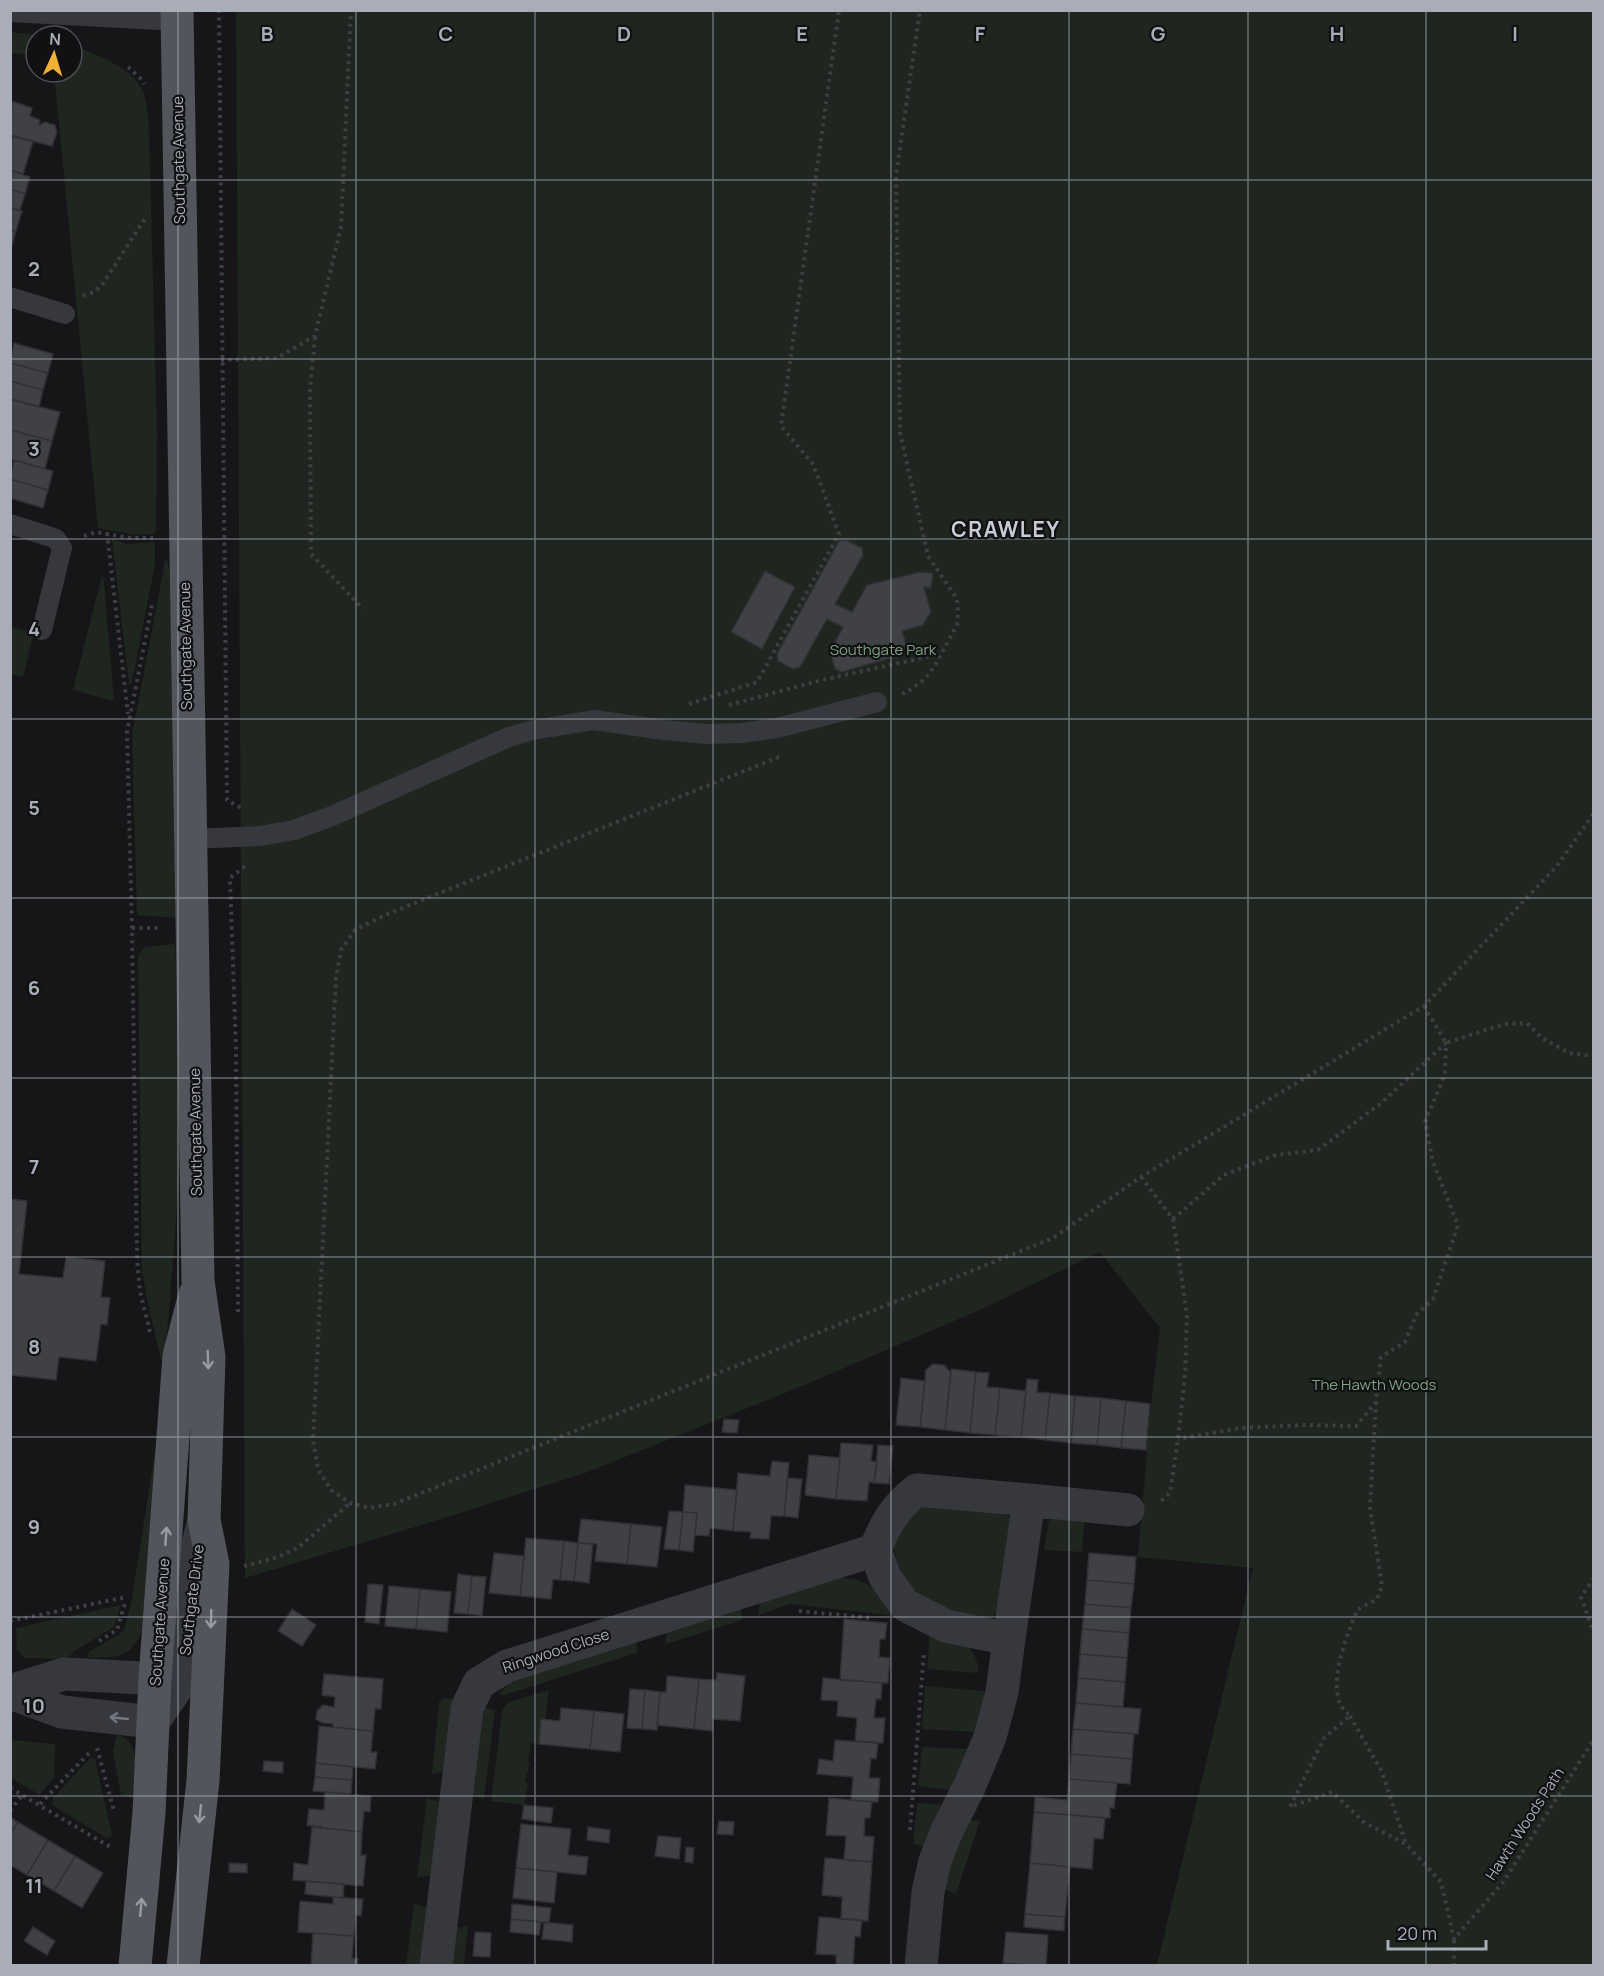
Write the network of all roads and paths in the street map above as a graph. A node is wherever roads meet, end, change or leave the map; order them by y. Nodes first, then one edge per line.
1 (219, 10) edge
2 (351, 10) edge
3 (839, 10) edge
4 (920, 10) edge
5 (10, 12) edge
6 (177, 16) edge
7 (128, 68) dead end
8 (145, 88) dead end
9 (147, 215) dead end
10 (10, 297) edge
11 (63, 314) joint
12 (315, 336) junction
13 (221, 360) junction
14 (10, 524) edge
15 (107, 533) junction
16 (162, 537) dead end
17 (60, 543) junction
18 (153, 599) dead end
19 (363, 609) dead end
20 (42, 630) dead end
21 (941, 654) junction
22 (897, 701) dead end
23 (877, 702) dead end
24 (689, 704) dead end
25 (725, 706) dead end
26 (129, 718) junction
27 (784, 755) dead end
28 (1593, 813) edge
29 (260, 836) junction
30 (190, 839) junction
31 (1424, 1005) junction
32 (1446, 1043) junction
33 (1593, 1056) edge
34 (1141, 1177) junction
35 (1173, 1219) junction
36 (198, 1281) junction
37 (238, 1320) dead end
38 (151, 1336) dead end
39 (1376, 1402) junction
40 (1178, 1439) junction
41 (1029, 1500) junction
42 (350, 1503) junction
43 (1128, 1510) joint
44 (875, 1550) junction
45 (239, 1567) dead end
46 (1593, 1578) edge
47 (127, 1597) dead end
48 (789, 1610) dead end
49 (927, 1616) junction
50 (881, 1618) dead end
51 (10, 1622) edge
52 (1593, 1634) edge
53 (1009, 1639) junction
54 (182, 1679) junction
55 (10, 1692) edge
56 (1350, 1716) junction
57 (153, 1722) junction
58 (1593, 1738) edge
59 (96, 1745) dead end
60 (10, 1788) edge
61 (23, 1794) junction
62 (40, 1804) junction
63 (10, 1811) edge
64 (910, 1831) dead end
65 (1406, 1844) junction
66 (115, 1850) dead end
67 (1454, 1939) junction
68 (135, 1965) edge
69 (183, 1965) edge
70 (436, 1965) edge
71 (921, 1965) edge
72 (1454, 1965) edge

1 - 13 path
2 - 12 path
3 - 24 path
4 - 21 path
5 - 6 lane
6 - 30 main road, Southgate Avenue
7 - 8 path
9 - 11 path
10 - 11 lane
12 - 13 path
12 - 19 path
13 - 29 path
14 - 17 lane
15 - 16 path
15 - 17 path
15 - 26 path
17 - 20 lane
18 - 26 path
21 - 22 path
21 - 25 path
23 - 29 lane
26 - 38 path
27 - 42 path
28 - 31 path
29 - 30 lane
29 - 37 path
30 - 36 main road, Southgate Avenue
31 - 32 path
31 - 34 path
32 - 33 path
32 - 35 path
32 - 39 path
34 - 35 path
34 - 42 path
35 - 40 path
54 -> 36 main road, Southgate Avenue
36 -> 54 main road, Southgate Avenue
39 - 40 path
39 - 56 path
40 - 43 path
41 - 43 street
41 - 44 street
41 - 53 street
42 - 45 path
44 - 49 street
44 - 70 street, Ringwood Close
46 - 52 path
47 - 51 path
48 - 50 path
49 - 53 street
49 - 64 path
53 - 71 street
54 - 55 street
54 - 57 main road, Southgate Avenue
54 -> 69 main road, Southgate Avenue
57 -> 55 street
56 - 65 path
56 - 65 path
68 -> 57 main road, Southgate Avenue
58 - 67 path, Hawth Woods Path
59 - 62 path
60 - 61 path
61 - 62 path
61 - 63 path
62 - 66 path
65 - 67 path
67 - 72 path

